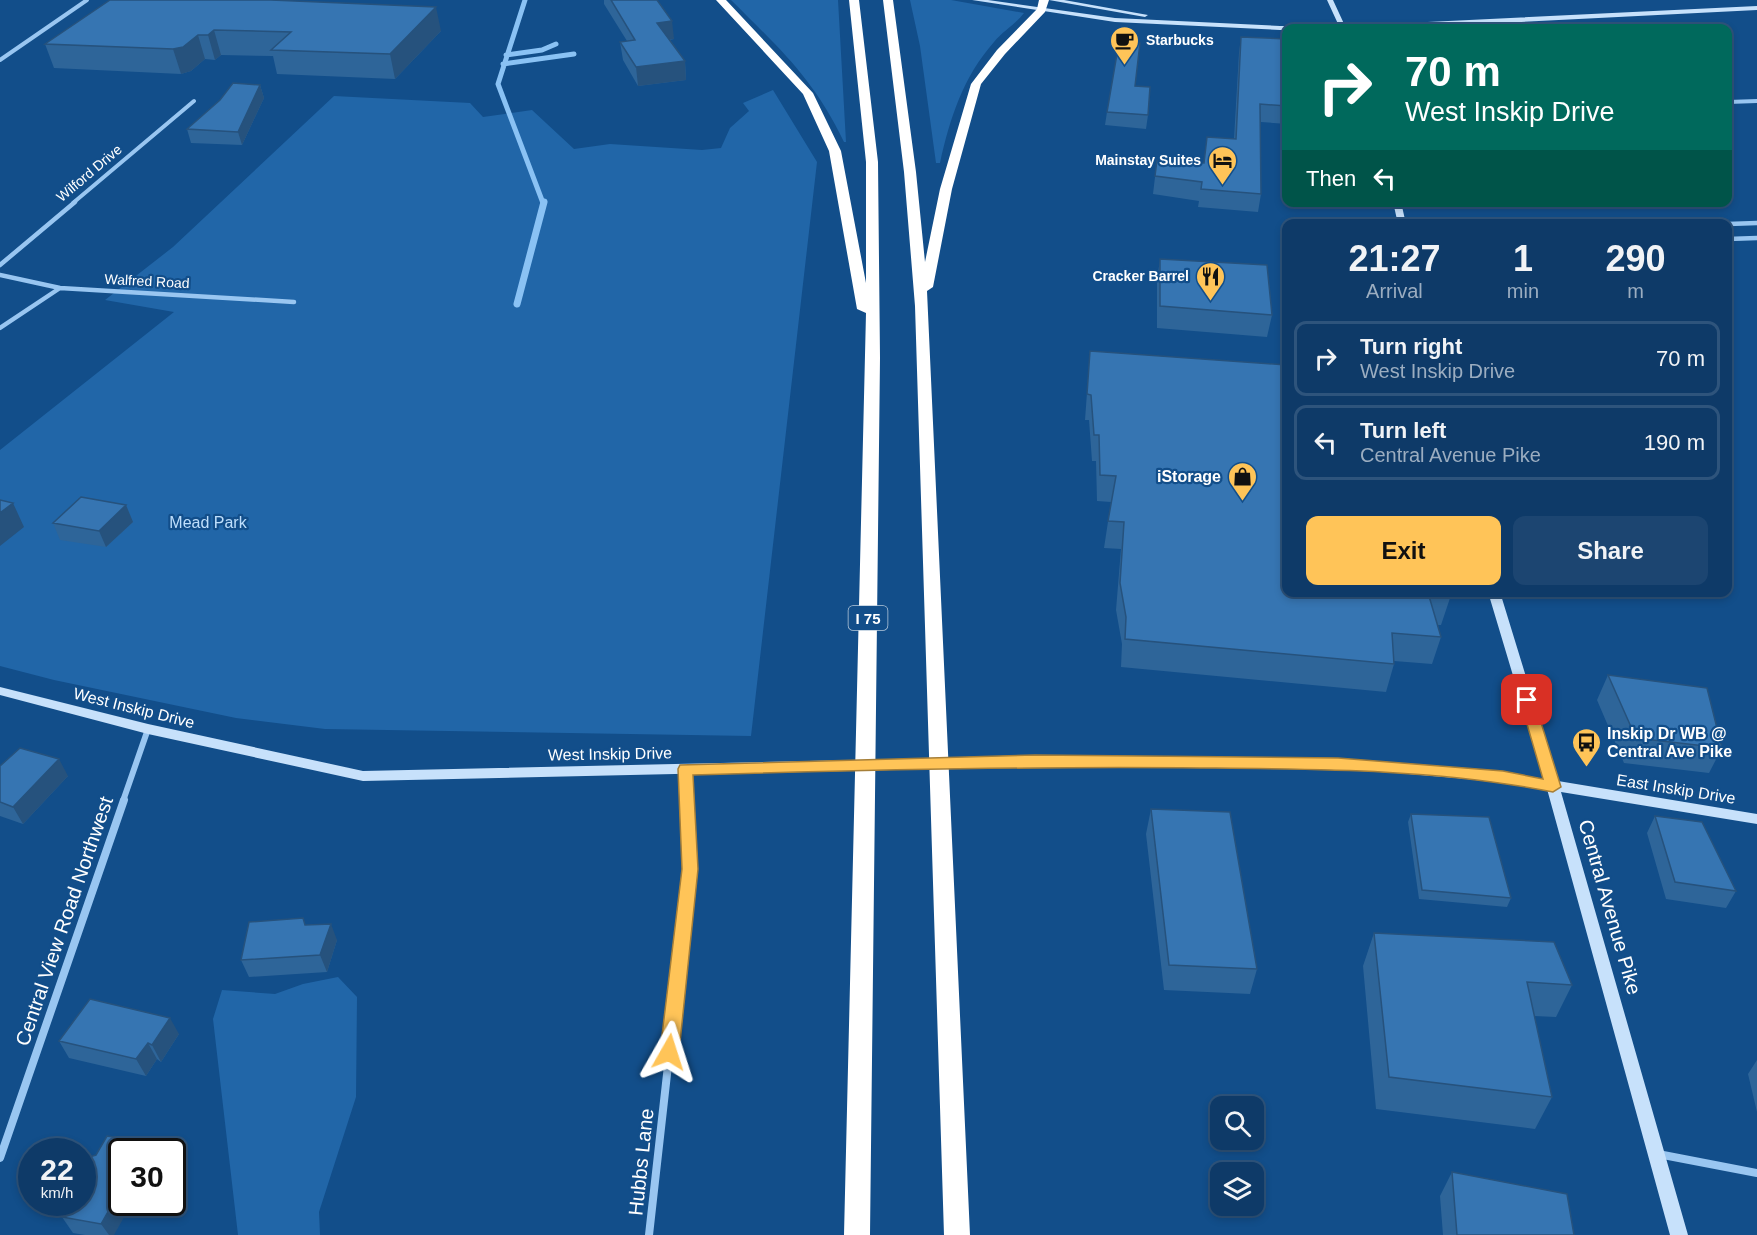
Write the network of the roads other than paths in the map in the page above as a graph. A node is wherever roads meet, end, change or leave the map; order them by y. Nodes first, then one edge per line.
1 (87, 0) edge
2 (721, 0) edge
3 (975, 0) edge
4 (1052, 0) edge
5 (1330, 0) edge
6 (854, 1) edge
7 (889, 3) edge
8 (1043, 5) edge
9 (1757, 8) edge
10 (1193, 24) junction
11 (1341, 24) edge
12 (1426, 24) edge
13 (1282, 26) edge
14 (0, 60) edge
15 (194, 100) dead end
16 (1757, 101) edge
17 (1732, 102) edge
18 (1757, 223) edge
19 (1732, 224) edge
20 (1757, 238) edge
21 (1732, 239) edge
22 (0, 265) edge
23 (0, 275) edge
24 (60, 288) junction
25 (294, 302) dead end
26 (922, 306) junction
27 (0, 328) edge
28 (873, 358) junction
29 (1496, 597) edge
30 (0, 691) edge
31 (148, 729) junction
32 (685, 769) junction
33 (1553, 787) junction
34 (1757, 819) edge
35 (1658, 1154) junction
36 (0, 1158) edge
37 (1757, 1173) edge
38 (649, 1235) edge
39 (857, 1235) edge
40 (957, 1235) edge
41 (1679, 1235) edge

1 - 14 street
2 - 28 highway
3 - 8 main road
4 - 10 main road
5 - 11 main road
6 - 28 highway, I 75
7 - 26 highway
8 - 10 main road
8 - 26 highway
9 - 12 main road
10 - 13 main road
15 - 22 street, Wilford Drive
16 - 17 street
18 - 19 street
20 - 21 street
23 - 24 street, Walfred Road
24 - 25 street, Walfred Road
24 - 27 street
26 - 40 highway
28 - 39 highway, I 75
29 - 33 main road, Central Avenue Pike
30 - 31 main road, West Inskip Drive
31 - 32 main road, West Inskip Drive
31 - 36 street, Central View Road Northwest
32 - 33 main road, West Inskip Drive
32 - 38 street, Hubbs Lane
33 - 34 main road, East Inskip Drive
33 - 35 main road, Central Avenue Pike
35 - 37 street
35 - 41 main road, Central Avenue Pike

